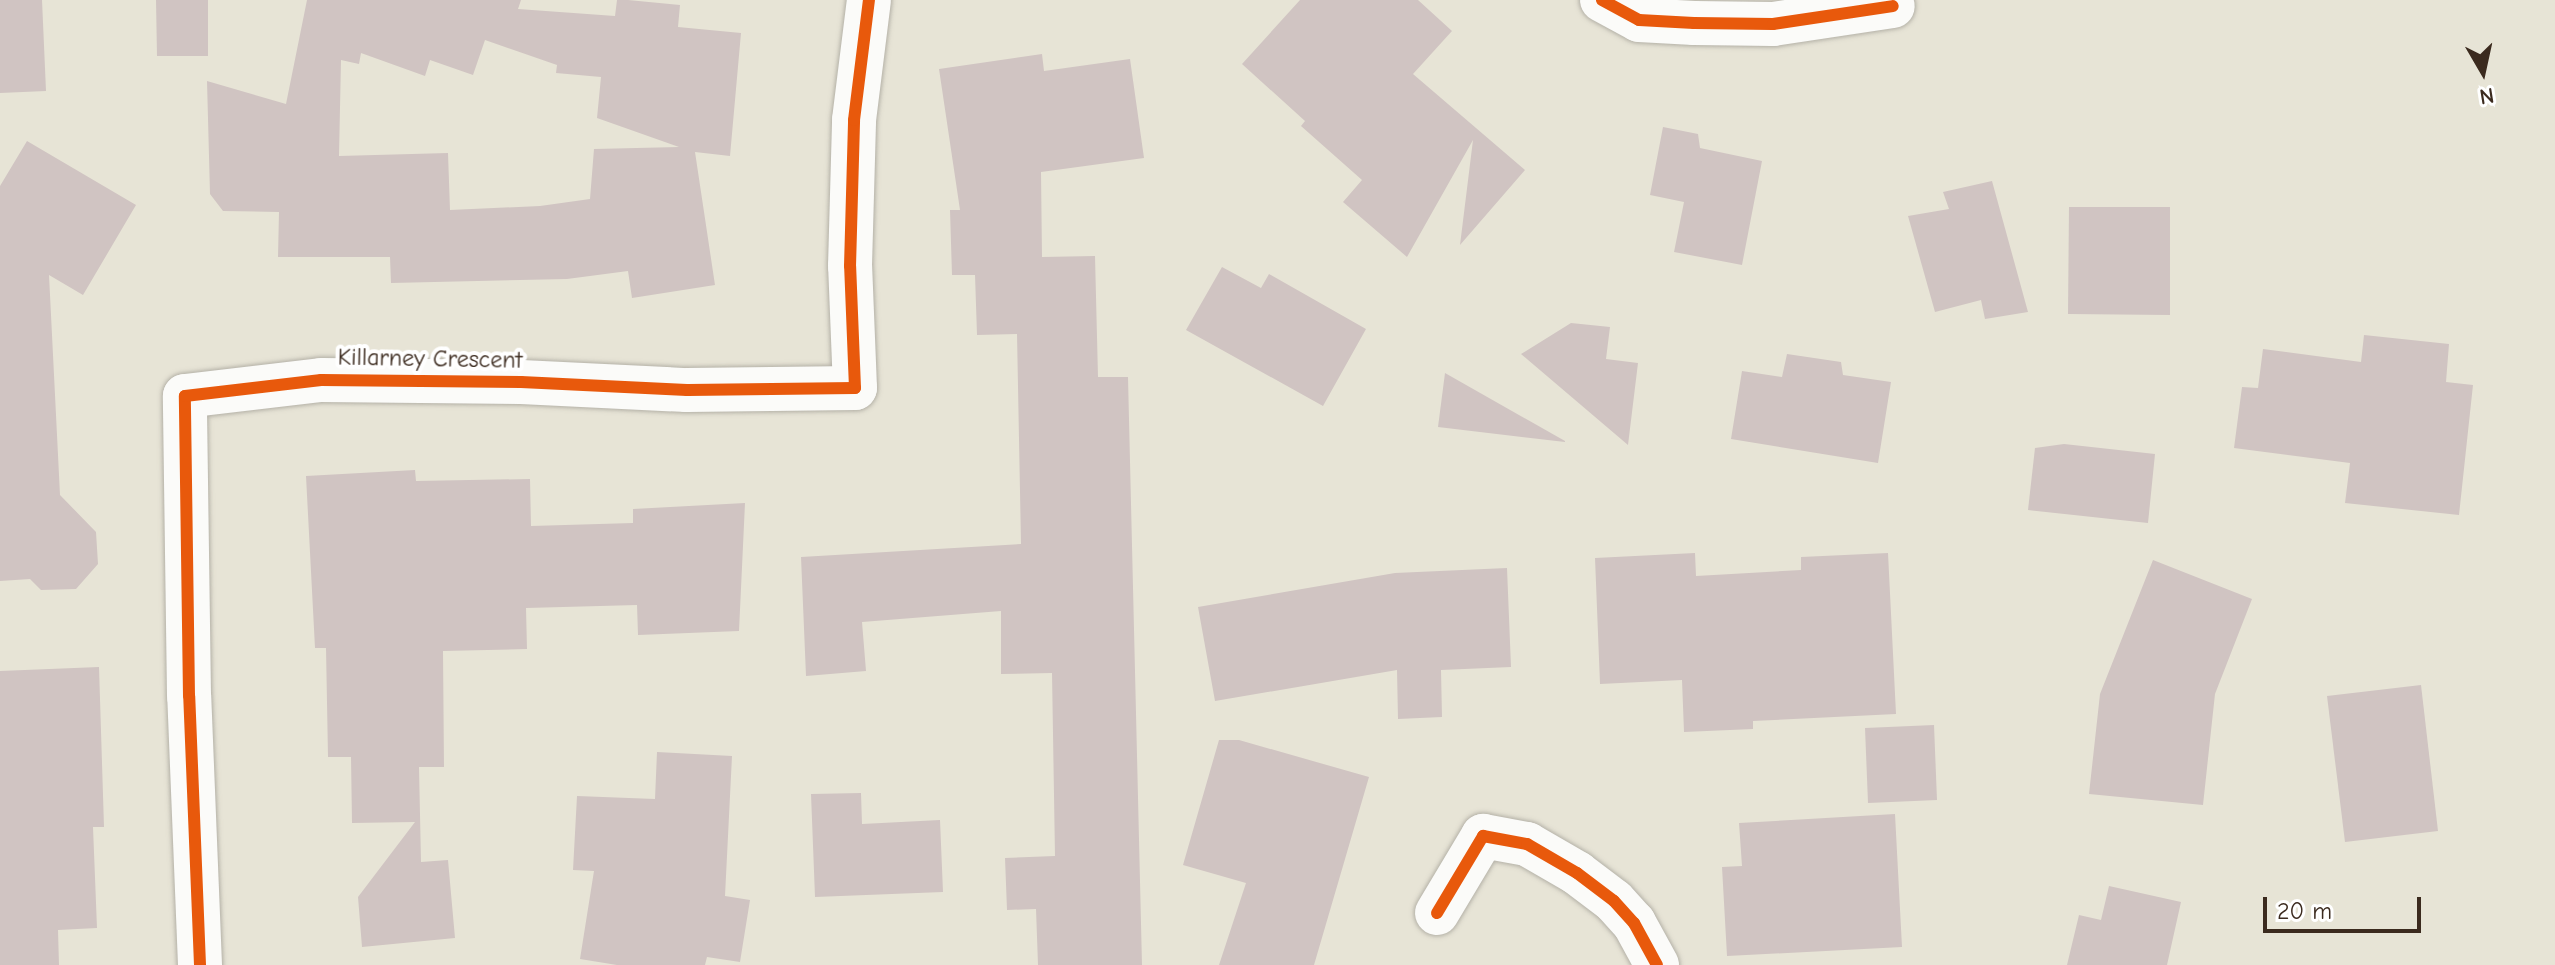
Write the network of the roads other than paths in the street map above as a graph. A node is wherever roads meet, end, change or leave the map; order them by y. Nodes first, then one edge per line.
1 (869, 0) edge
2 (1602, 0) edge
3 (1893, 6) dead end
4 (1437, 913) dead end
5 (200, 965) edge
6 (1657, 965) edge

1 - 5 street, Killarney Crescent
2 - 3 street
4 - 6 street

